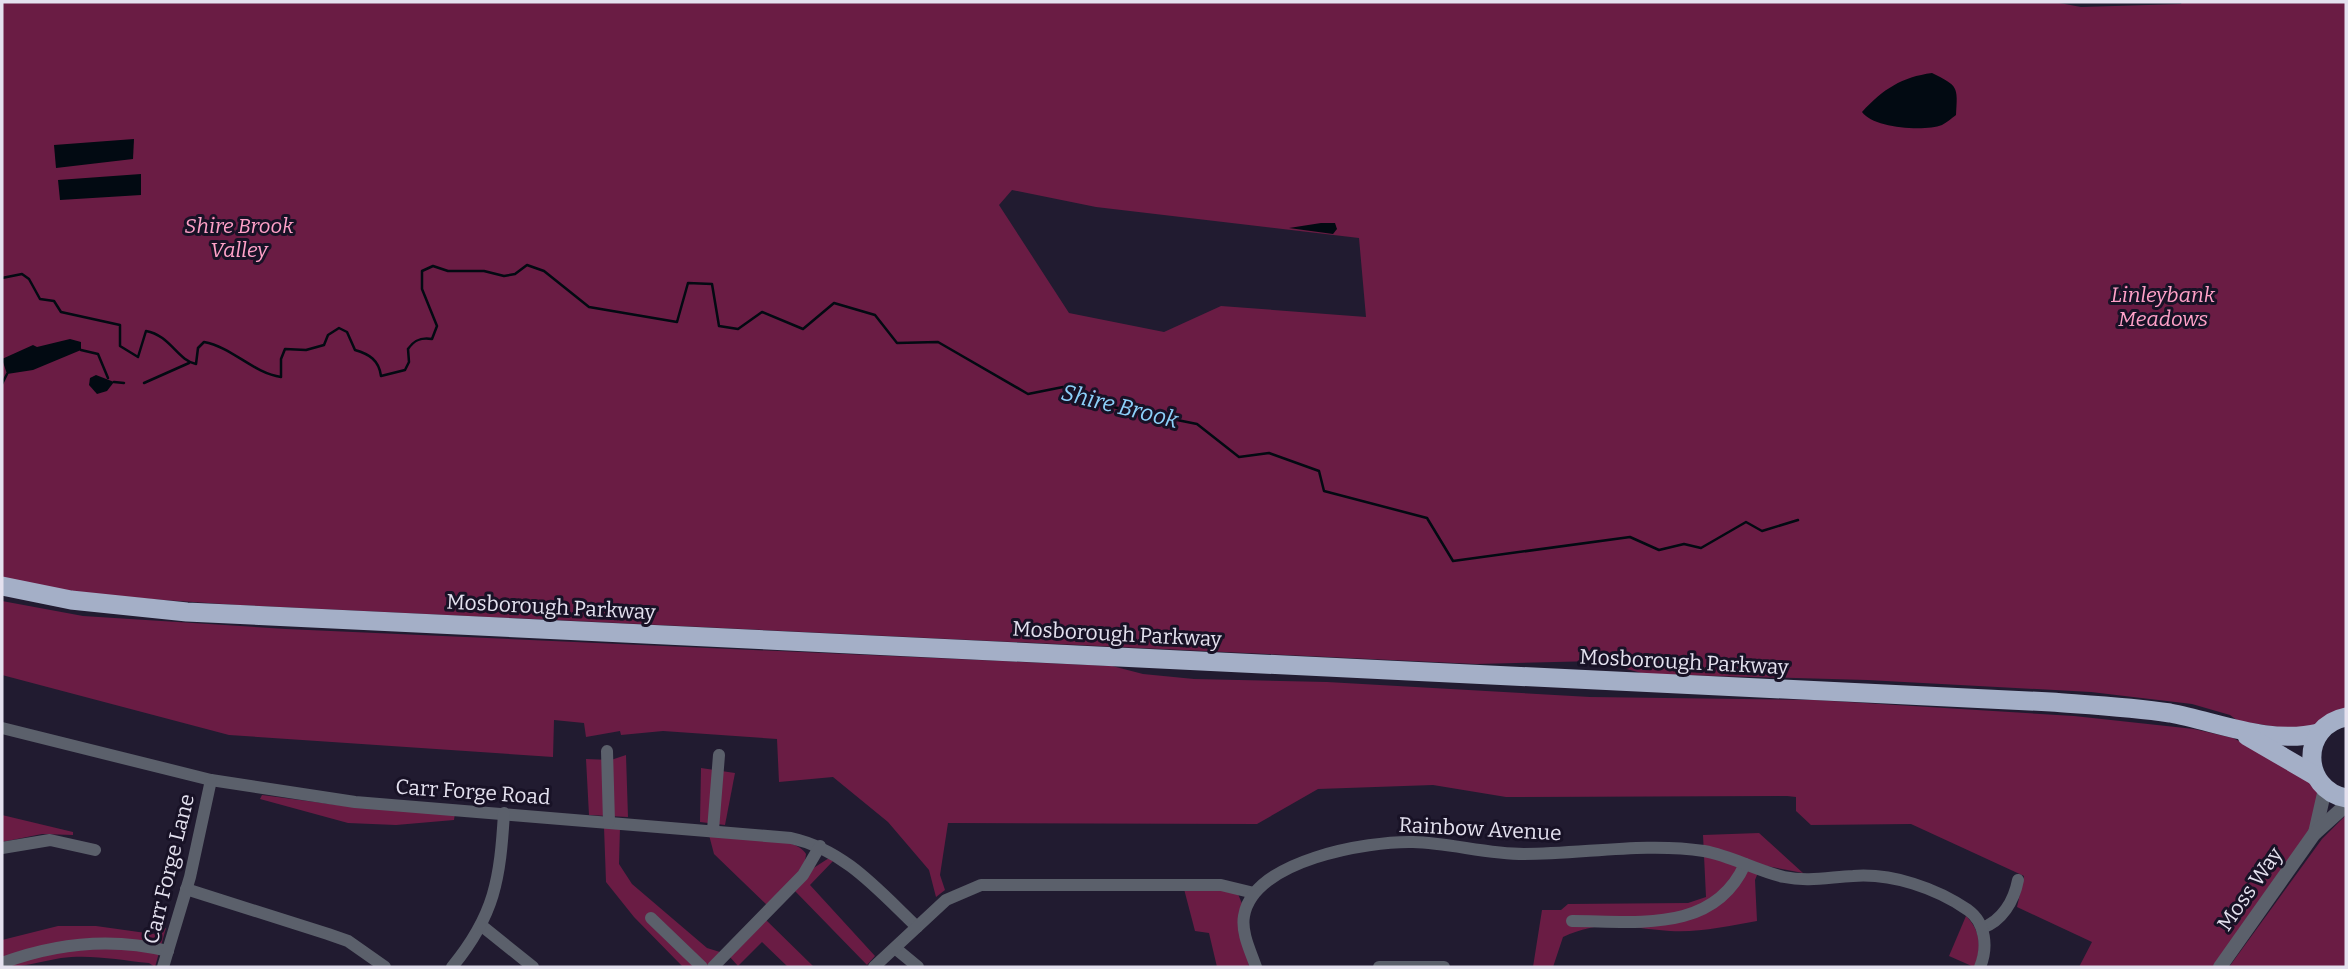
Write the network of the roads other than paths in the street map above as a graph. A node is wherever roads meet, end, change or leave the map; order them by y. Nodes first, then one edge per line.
1 (2, 586) edge
2 (2345, 717) edge
3 (2231, 727) junction
4 (2, 728) edge
5 (2319, 733) junction
6 (607, 751) dead end
7 (719, 755) dead end
8 (211, 780) junction
9 (2320, 782) junction
10 (2346, 798) edge
11 (2346, 805) edge
12 (504, 813) junction
13 (609, 822) junction
14 (713, 830) junction
15 (2314, 834) junction
16 (820, 846) junction
17 (2, 848) edge
18 (95, 850) dead end
19 (1745, 864) junction
20 (2018, 880) dead end
21 (186, 889) junction
22 (1254, 893) junction
23 (651, 918) dead end
24 (1572, 921) dead end
25 (482, 926) junction
26 (917, 927) junction
27 (1982, 928) junction
28 (895, 948) junction
29 (168, 951) junction
30 (2, 963) edge
31 (163, 967) edge
32 (385, 967) edge
33 (452, 967) edge
34 (533, 967) edge
35 (702, 967) edge
36 (713, 967) edge
37 (874, 967) edge
38 (918, 967) edge
39 (1256, 967) edge
40 (1379, 967) edge
41 (1444, 967) edge
42 (1980, 967) edge
43 (2220, 967) edge

1 - 3 highway, Mosborough Parkway
2 - 5 highway
3 - 5 highway, Mosborough Parkway
3 - 9 highway, Mosborough Parkway
4 - 8 street, Carr Forge Road
5 - 9 highway
6 - 13 street
7 - 14 street
8 - 12 street, Carr Forge Road
8 - 21 street, Carr Forge Lane
9 - 10 highway, Mosborough Parkway
9 - 15 street, Moss Way
11 - 15 street, Moss Way
12 - 13 street, Carr Forge Road
12 - 25 street
13 - 14 street, Carr Forge Road
14 - 16 street, Carr Forge Road
15 - 43 street, Moss Way
16 - 26 street, Carr Forge Road
16 - 36 street
17 - 18 street
19 - 22 street, Rainbow Avenue
19 - 24 street
19 - 27 street, Rainbow Avenue
20 - 27 street
21 - 29 street, Carr Forge Lane
21 - 32 street
22 - 26 street
22 - 39 street
23 - 35 street
25 - 33 street
25 - 34 street
26 - 28 street
27 - 42 street
28 - 37 street
28 - 38 street
29 - 30 street
29 - 31 street, Carr Forge Lane
40 - 41 street

